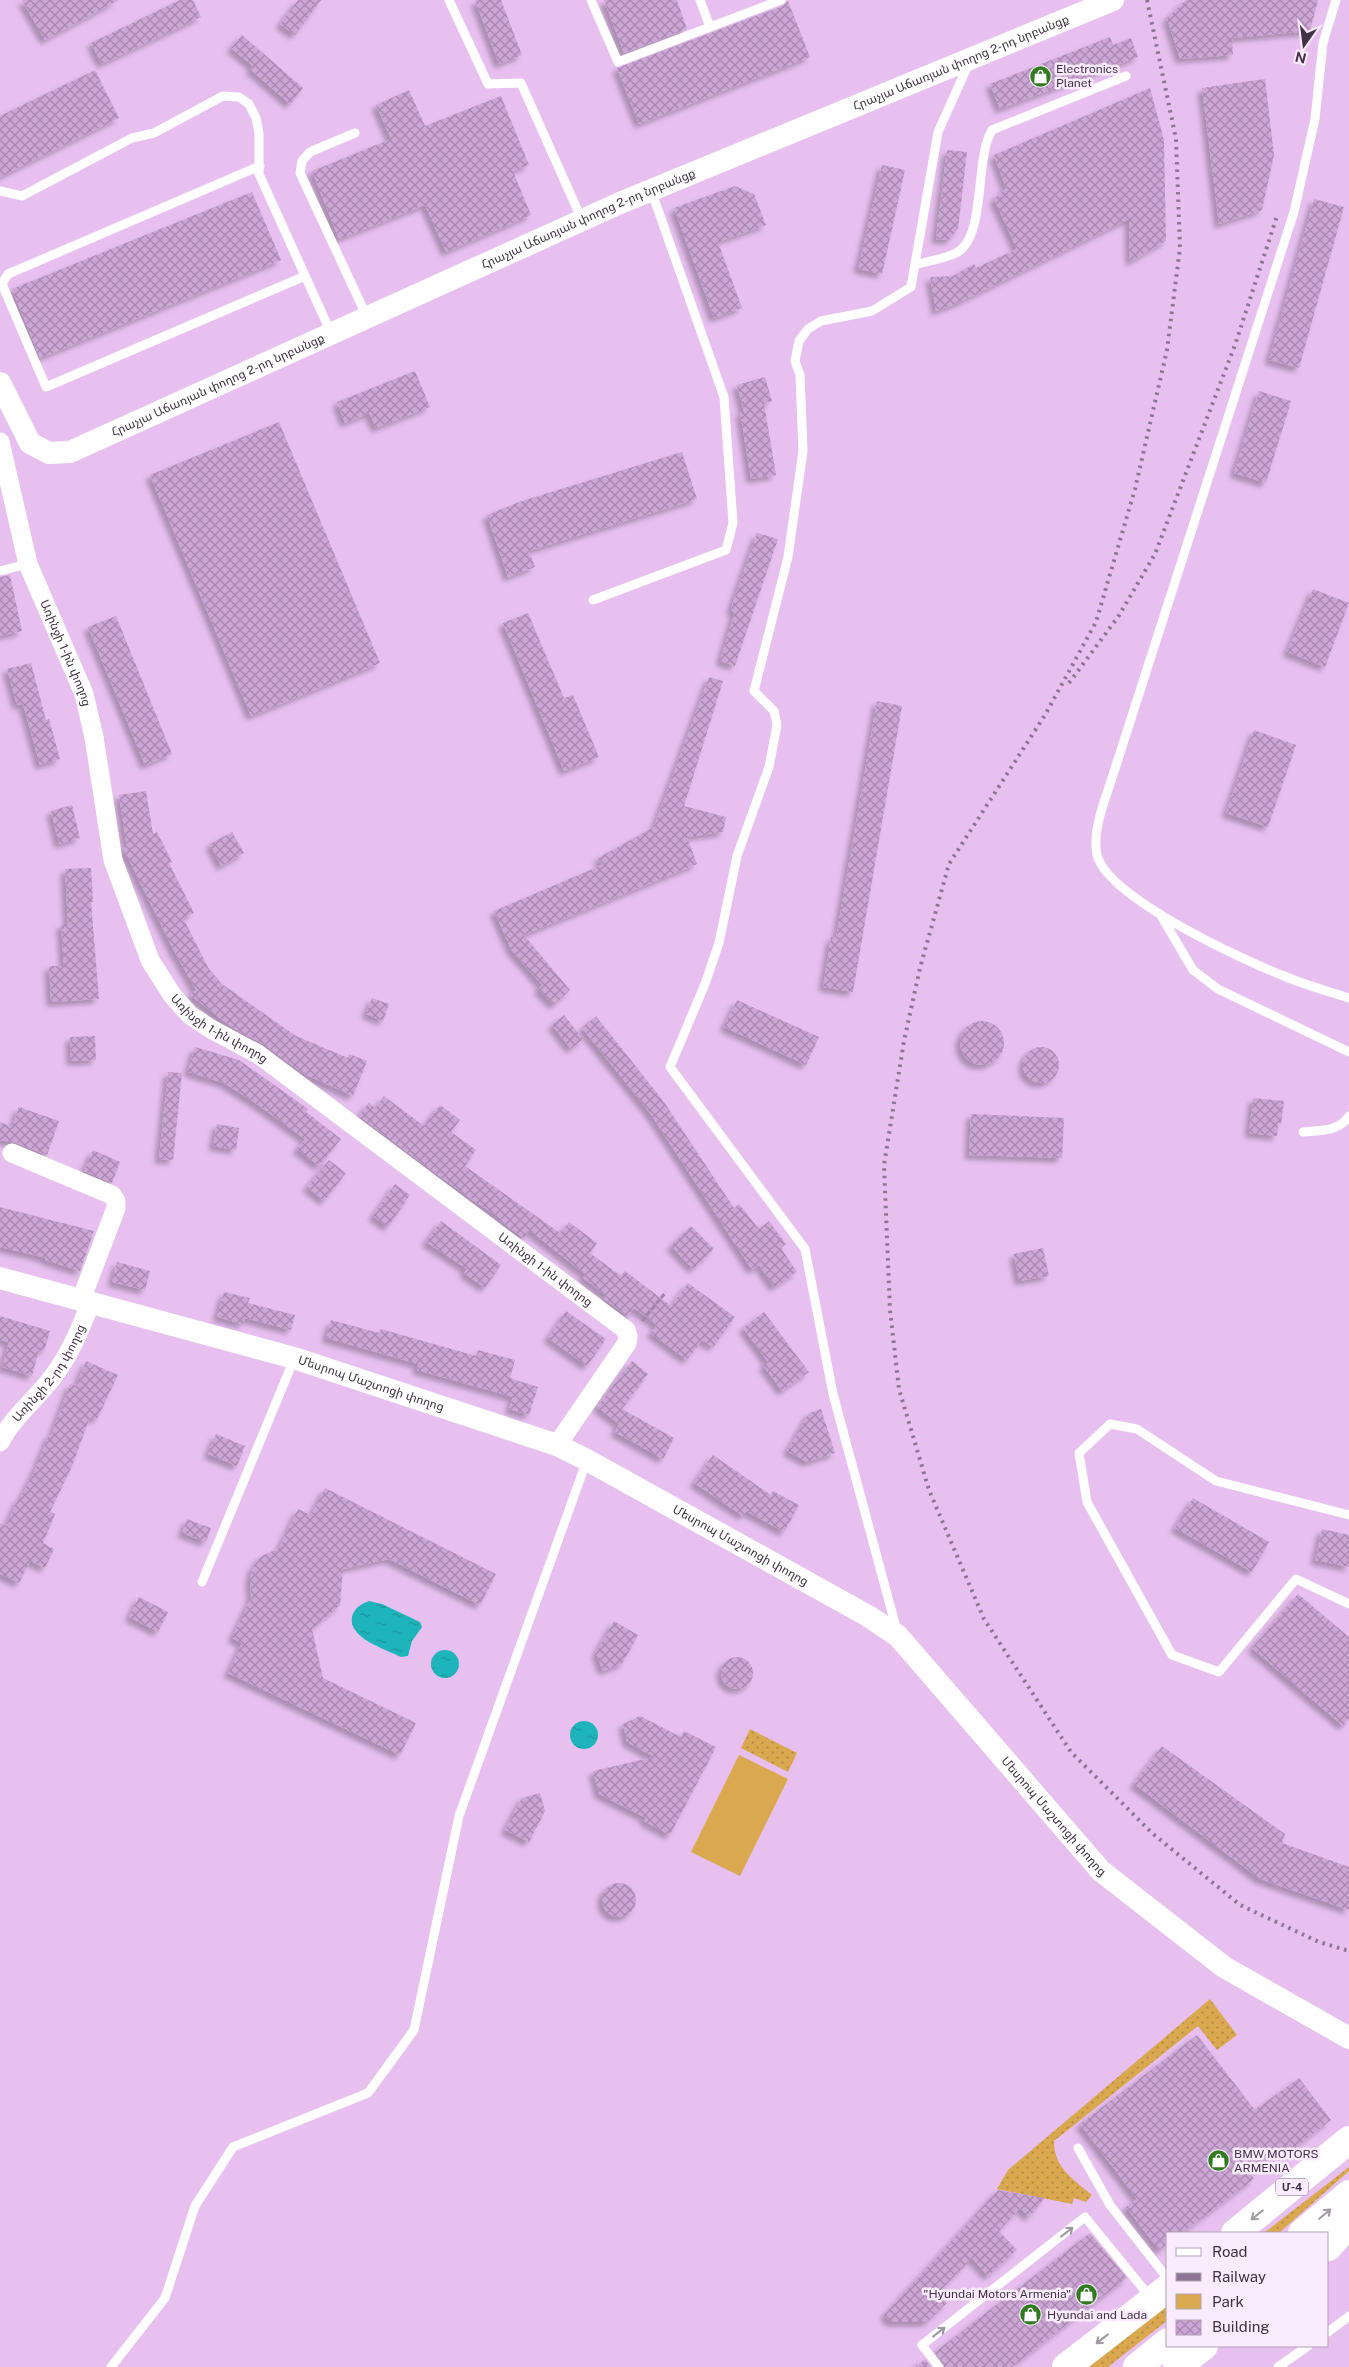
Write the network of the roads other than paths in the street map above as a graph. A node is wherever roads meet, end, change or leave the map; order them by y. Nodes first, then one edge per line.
1 (449, 0) edge
2 (591, 0) edge
3 (700, 0) edge
4 (781, 0) edge
5 (1113, 0) edge
6 (1336, 0) edge
7 (1087, 5) edge
8 (710, 27) junction
9 (972, 58) junction
10 (1126, 76) dead end
11 (355, 134) dead end
12 (260, 166) junction
13 (651, 190) junction
14 (0, 191) edge
15 (582, 220) junction
16 (915, 265) junction
17 (305, 276) junction
18 (367, 317) junction
19 (331, 334) junction
20 (0, 383) edge
21 (0, 442) edge
22 (28, 564) junction
23 (0, 571) edge
24 (593, 600) dead end
25 (1160, 914) junction
26 (1349, 998) edge
27 (1349, 1052) edge
28 (1349, 1116) edge
29 (1303, 1132) dead end
30 (12, 1153) dead end
31 (0, 1278) edge
32 (86, 1301) junction
33 (294, 1358) junction
34 (0, 1442) edge
35 (557, 1445) junction
36 (587, 1460) junction
37 (1349, 1515) edge
38 (202, 1582) dead end
39 (1349, 1604) edge
40 (898, 1636) junction
41 (1349, 2038) edge
42 (1349, 2140) edge
43 (1078, 2148) dead end
44 (1349, 2194) edge
45 (1349, 2224) edge
46 (1236, 2232) edge
47 (1303, 2232) edge
48 (1329, 2246) edge
49 (1163, 2289) edge
50 (1349, 2316) edge
51 (1329, 2331) edge
52 (1166, 2344) edge
53 (1203, 2347) edge
54 (1307, 2347) edge
55 (110, 2367) edge
56 (939, 2367) edge
57 (1066, 2367) edge
58 (1137, 2367) edge
59 (1178, 2367) edge
60 (1278, 2367) edge

1 - 15 lane
2 - 8 lane
3 - 8 lane
4 - 8 lane
5 - 7 street, Հրաչյա Աճառյան փողոց 2-րդ նրբանցք
6 - 25 lane
7 - 9 street, Հրաչյա Աճառյան փողոց 2-րդ նրբանցք
9 - 13 street, Հրաչյա Աճառյան փողոց 2-րդ նրբանցք
9 - 16 lane
10 - 16 lane
11 - 18 lane
12 - 14 lane
12 - 17 lane
12 - 17 lane
13 - 15 street, Հրաչյա Աճառյան փողոց 2-րդ նրբանցք
13 - 24 lane
15 - 18 street, Հրաչյա Աճառյան փողոց 2-րդ նրբանցք
16 - 40 lane
17 - 19 lane
18 - 19 street, Հրաչյա Աճառյան փողոց 2-րդ նրբանցք
19 - 20 street, Հրաչյա Աճառյան փողոց 2-րդ նրբանցք
21 - 22 street, Առինջի 1-ին փողոց
22 - 23 lane
22 - 35 street, Առինջի 1-ին փողոց
25 - 26 lane
25 - 27 lane
28 - 29 lane
30 - 32 street, Առինջի 2-րդ փողոց
31 - 32 street, Մեսրոպ Մաշտոցի փողոց
32 - 33 street, Մեսրոպ Մաշտոցի փողոց
32 - 34 street, Առինջի 2-րդ փողոց
33 - 35 street, Մեսրոպ Մաշտոցի փողոց
33 - 38 lane
35 - 36 street, Մեսրոպ Մաշտոցի փողոց
36 - 40 street, Մեսրոպ Մաշտոցի փողոց
36 - 55 lane
37 - 39 lane
40 - 41 street, Մեսրոպ Մաշտոցի փողոց
42 -> 46 highway, Մ-4
43 - 49 lane
47 -> 44 highway
45 - 48 highway
56 -> 49 lane
49 -> 57 highway
50 - 51 lane
52 - 58 highway
53 - 59 highway
54 - 60 lane

